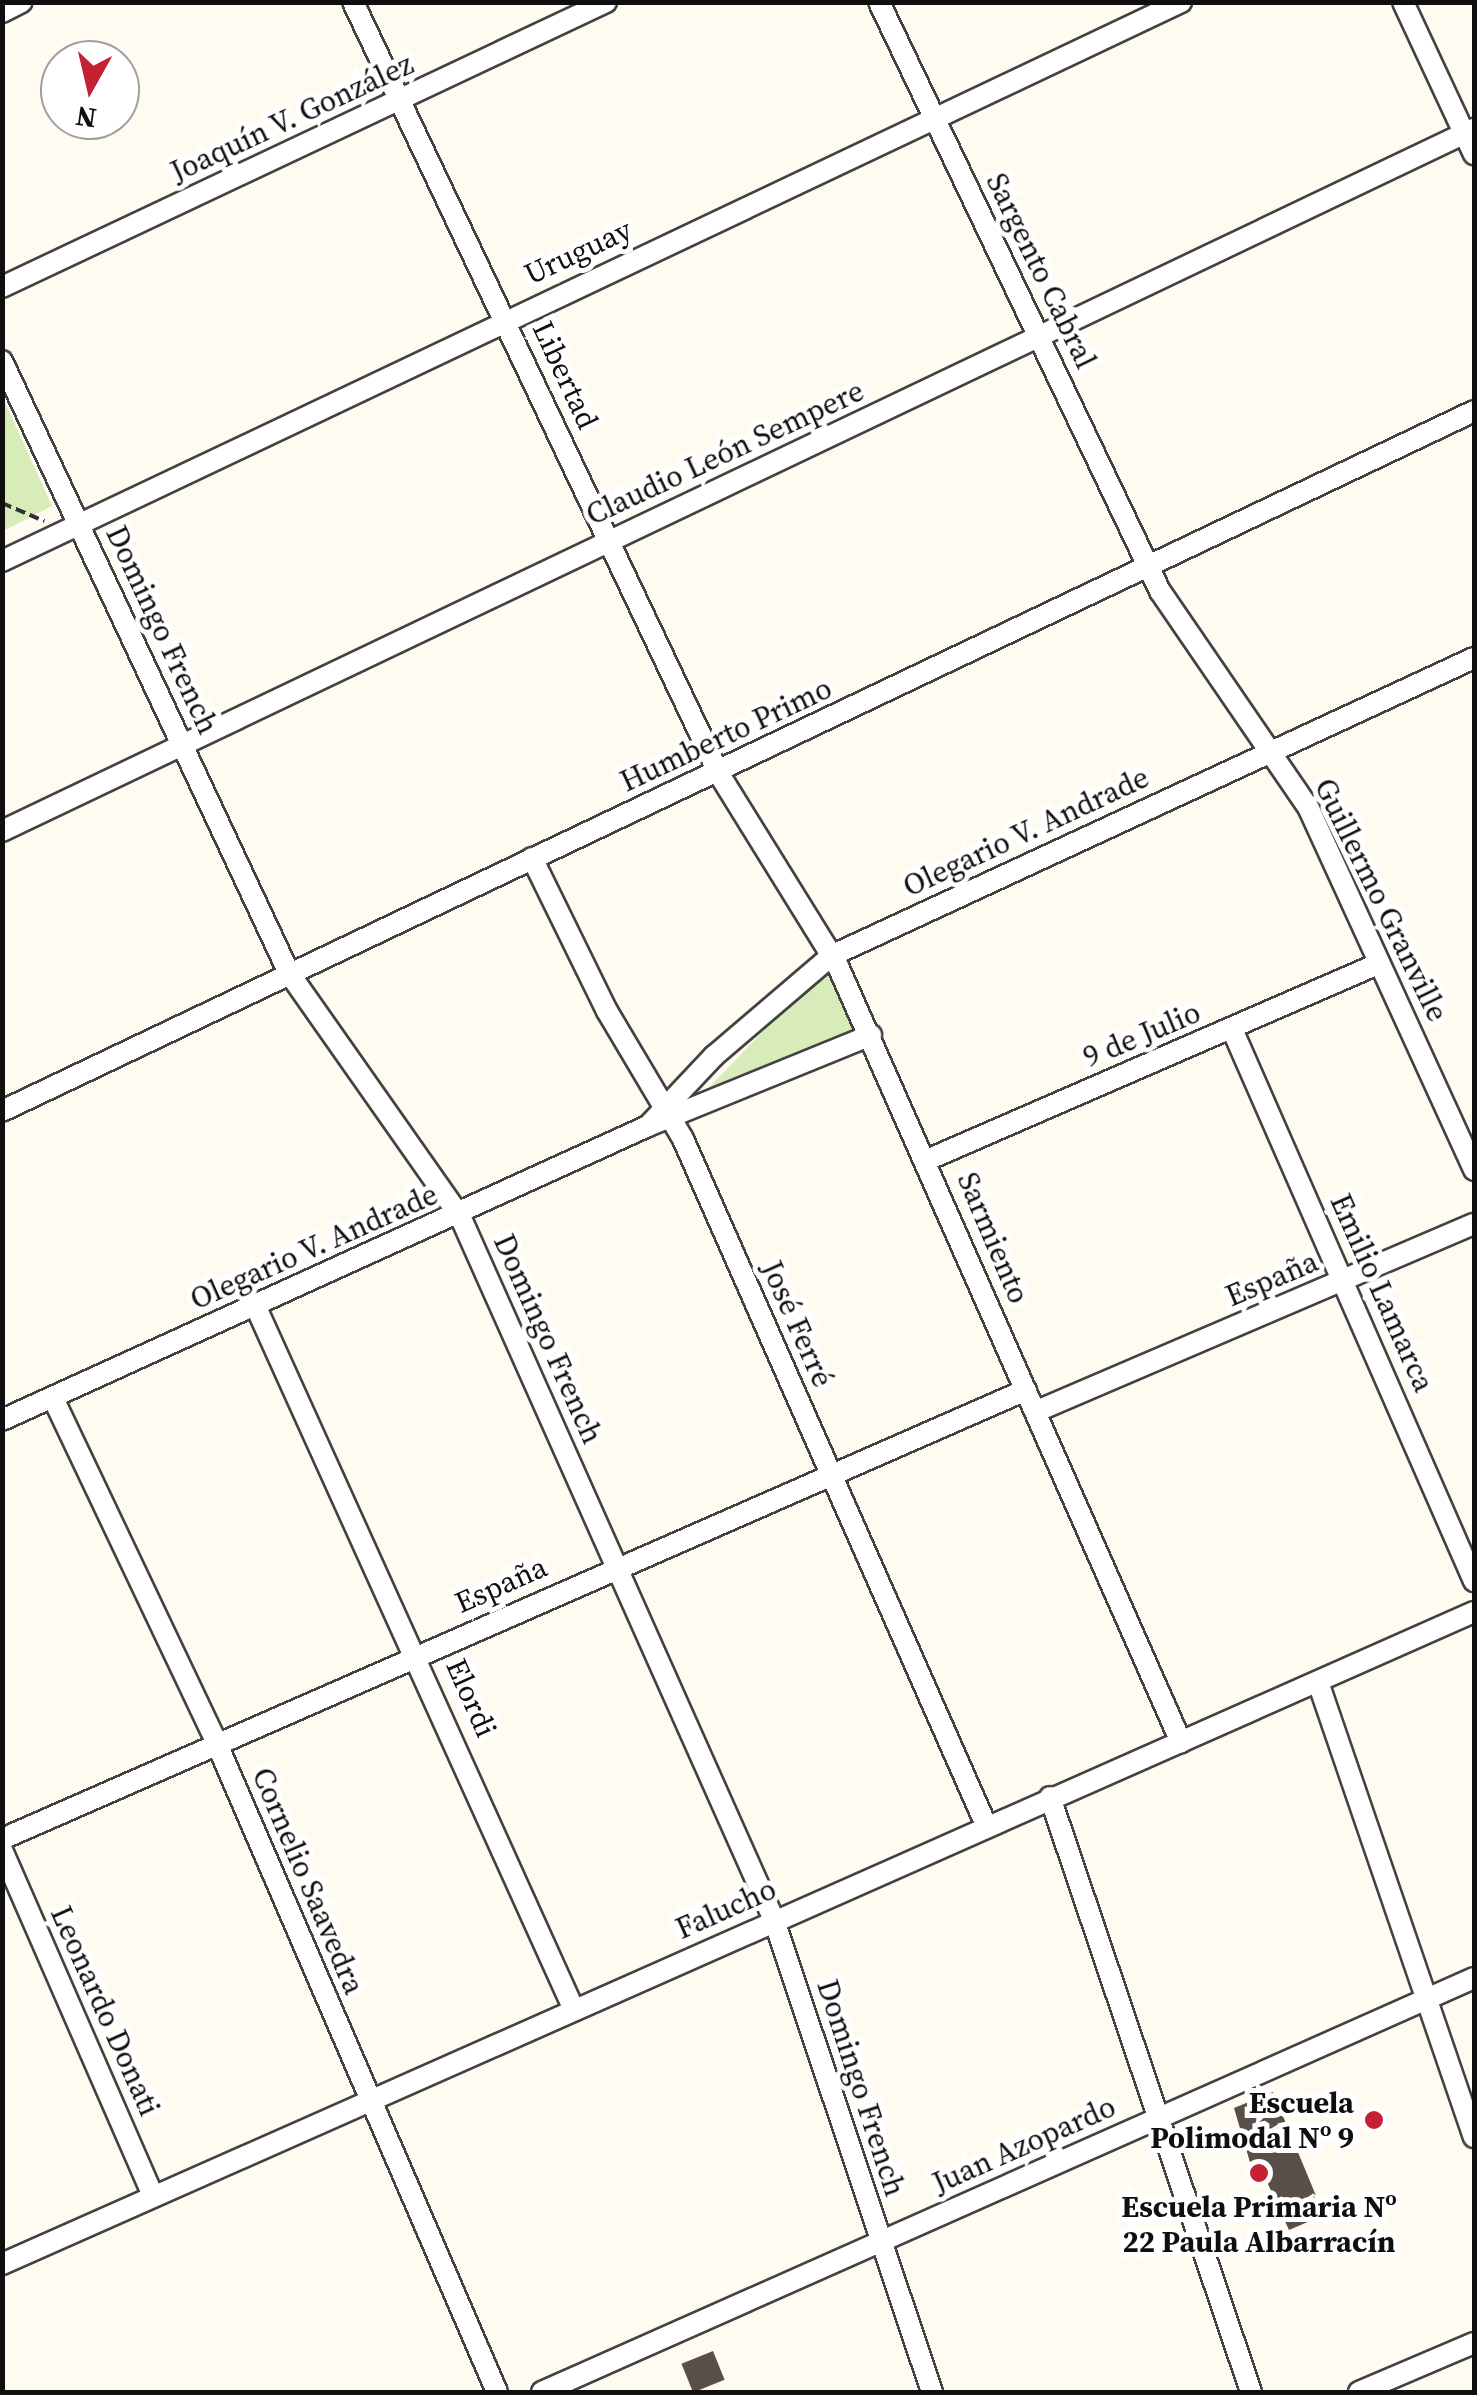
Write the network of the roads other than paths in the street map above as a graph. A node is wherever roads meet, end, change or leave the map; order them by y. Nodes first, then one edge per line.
1 (22, 2) edge
2 (353, 2) edge
3 (606, 2) edge
4 (879, 2) edge
5 (1181, 2) edge
6 (1403, 2) edge
7 (2, 12) edge
8 (398, 102) junction
9 (934, 119) junction
10 (1470, 132) edge
11 (1474, 154) edge
12 (2, 287) edge
13 (506, 319) junction
14 (1040, 337) junction
15 (2, 361) edge
16 (1474, 410) edge
17 (73, 527) junction
18 (610, 541) junction
19 (2, 561) edge
20 (1148, 566) junction
21 (1474, 658) edge
22 (184, 746) junction
23 (1270, 752) junction
24 (719, 774) junction
25 (2, 832) edge
26 (532, 858) junction
27 (831, 956) junction
28 (1379, 964) junction
29 (289, 973) junction
30 (1232, 1029) junction
31 (870, 1036) junction
32 (2, 1111) edge
33 (668, 1112) junction
34 (926, 1160) junction
35 (1474, 1170) edge
36 (460, 1216) junction
37 (1474, 1224) edge
38 (1345, 1281) junction
39 (255, 1305) junction
40 (1026, 1390) junction
41 (53, 1398) junction
42 (1037, 1411) junction
43 (2, 1420) edge
44 (829, 1471) junction
45 (617, 1566) junction
46 (1474, 1581) edge
47 (1474, 1612) edge
48 (419, 1654) junction
49 (1318, 1682) junction
50 (1181, 1742) junction
51 (217, 1744) junction
52 (1050, 1797) junction
53 (986, 1825) junction
54 (2, 1839) edge
55 (2, 1850) edge
56 (774, 1920) junction
57 (1474, 1978) edge
58 (1425, 2000) junction
59 (574, 2010) junction
60 (370, 2103) junction
61 (1156, 2119) junction
62 (1474, 2137) edge
63 (153, 2196) junction
64 (880, 2242) junction
65 (2, 2264) edge
66 (1474, 2343) edge
67 (497, 2392) edge
68 (542, 2392) edge
69 (932, 2392) edge
70 (1251, 2392) edge
71 (1359, 2392) edge

1 - 7 street
2 - 8 street, Libertad
3 - 8 street, Joaquín V. González
4 - 9 street, Sargento Cabral
5 - 9 street, Uruguay
6 - 10 street
8 - 12 street, Joaquín V. González
8 - 13 street, Libertad
9 - 13 street, Uruguay
9 - 14 street, Sargento Cabral
10 - 11 street
10 - 14 street, Claudio León Sempere
13 - 17 street, Uruguay
13 - 18 street, Libertad
14 - 18 street, Claudio León Sempere
14 - 20 street, Sargento Cabral
15 - 17 street, Domingo French
16 - 20 street, Humberto Primo
17 - 19 street, Uruguay
17 - 22 street, Domingo French
18 - 22 street, Claudio León Sempere
18 - 24 street, Libertad
20 - 23 street, Guillermo Granville
20 - 24 street, Humberto Primo
21 - 23 street, Olegario V. Andrade
22 - 25 street, Claudio León Sempere
22 - 29 street, Domingo French
23 - 27 street, Olegario V. Andrade
23 - 28 street, Guillermo Granville
24 - 26 street, Humberto Primo
24 - 27 street, Sarmiento
26 - 29 street, Humberto Primo
26 - 33 street, José Ferré
27 - 31 street, Sarmiento
27 - 33 street, Olegario V. Andrade
28 - 30 street, 9 de Julio
28 - 35 street, Guillermo Granville
29 - 32 street, Humberto Primo
29 - 36 street, Domingo French
30 - 34 street, 9 de Julio
30 - 38 street, Emilio Lamarca
31 - 33 street, Olegario V. Andrade
31 - 34 street, Sarmiento
33 - 36 street, Olegario V. Andrade
33 - 44 street, José Ferré
34 - 40 street, Sarmiento
36 - 39 street, Olegario V. Andrade
36 - 45 street, Domingo French
37 - 38 street, España
38 - 42 street, España
38 - 46 street, Emilio Lamarca
39 - 41 street, Olegario V. Andrade
39 - 48 street, Elordi
40 - 42 street, Sarmiento
40 - 44 street, España
41 - 43 street, Olegario V. Andrade
41 - 51 street, Cornelio Saavedra
42 - 50 street, Sarmiento
44 - 45 street, España
44 - 53 street, José Ferré
45 - 48 street, España
45 - 56 street, Domingo French
47 - 49 street, Falucho
48 - 51 street, España
48 - 59 street, Elordi
49 - 50 street, Falucho
49 - 58 street
50 - 52 street, Falucho
51 - 54 street, España
51 - 60 street, Cornelio Saavedra
52 - 53 street, Falucho
52 - 61 street
53 - 56 street, Falucho
55 - 63 street, Leonardo Donati
56 - 59 street, Falucho
56 - 64 street, Domingo French
57 - 58 street, Juan Azopardo
58 - 61 street, Juan Azopardo
58 - 62 street
59 - 60 street, Falucho
60 - 63 street, Falucho
60 - 67 street, Cornelio Saavedra
61 - 64 street, Juan Azopardo
61 - 70 street
63 - 65 street, Falucho
64 - 68 street, Juan Azopardo
64 - 69 street, Domingo French
66 - 71 street

